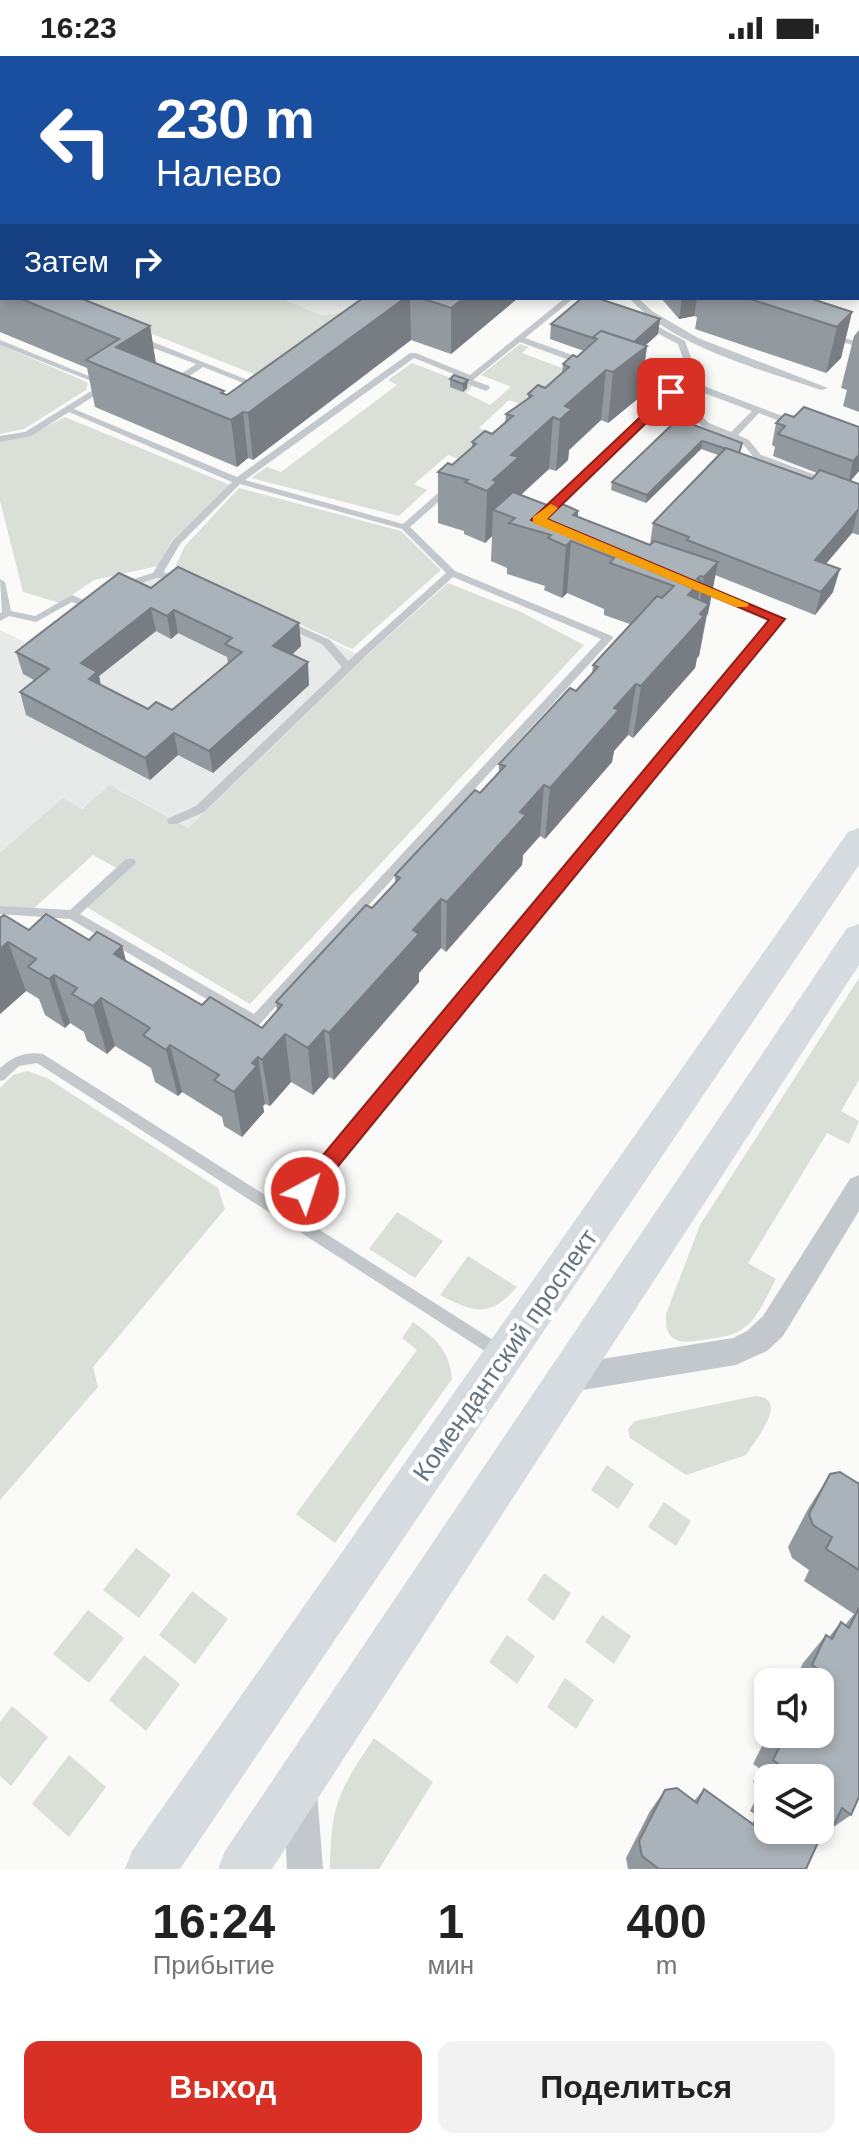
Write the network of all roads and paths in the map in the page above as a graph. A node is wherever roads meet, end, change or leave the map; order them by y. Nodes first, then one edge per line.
1 (568, 300) edge
2 (635, 300) edge
3 (640, 323) edge
4 (129, 335) edge
5 (828, 335) edge
6 (519, 339) junction
7 (0, 342) edge
8 (417, 342) dead end
9 (859, 345) edge
10 (413, 355) junction
11 (202, 364) junction
12 (581, 372) edge
13 (617, 374) edge
14 (471, 378) junction
15 (107, 385) junction
16 (697, 387) junction
17 (122, 388) edge
18 (486, 388) dead end
19 (824, 388) dead end
20 (671, 392) junction
21 (177, 395) edge
22 (261, 397) edge
23 (68, 409) junction
24 (757, 410) junction
25 (804, 427) edge
26 (732, 436) junction
27 (0, 439) edge
28 (463, 476) edge
29 (238, 481) junction
30 (830, 484) edge
31 (552, 526) edge
32 (405, 527) junction
33 (452, 573) junction
34 (157, 575) junction
35 (679, 578) edge
36 (191, 579) edge
37 (0, 582) edge
38 (4, 616) edge
39 (272, 617) edge
40 (348, 668) junction
41 (173, 821) dead end
42 (859, 840) edge
43 (130, 862) dead end
44 (0, 910) edge
45 (72, 915) junction
46 (859, 937) edge
47 (0, 1076) edge
48 (859, 1187) edge
49 (286, 1215) junction
50 (505, 1356) junction
51 (570, 1378) junction
52 (299, 1783) junction
53 (150, 1869) edge
54 (243, 1869) edge
55 (305, 1869) edge

1 - 6 lane
2 - 19 lane
3 - 16 lane
4 - 11 lane
5 - 9 lane
6 - 12 lane
6 - 14 lane
7 - 15 lane
8 - 10 lane
10 - 14 lane
10 - 29 lane
11 - 21 lane
11 - 22 lane
13 - 20 lane
14 - 18 lane
15 - 17 lane
15 - 23 lane
16 - 20 lane
16 - 24 lane
20 - 26 lane
20 - 31 lane
23 - 27 lane
23 - 29 lane
24 - 25 lane
24 - 26 lane
26 - 30 lane
28 - 32 lane
29 - 32 lane
29 - 34 lane
32 - 33 lane
33 - 40 lane
33 - 45 lane
34 - 36 lane
34 - 38 lane
35 - 49 lane
37 - 38 lane
39 - 40 lane
40 - 41 lane
42 - 50 main road, Комендантский проспект
43 - 45 lane
44 - 45 lane
46 - 51 main road
47 - 49 lane
48 - 51 street
49 - 50 lane
50 - 53 main road, Комендантский проспект
51 - 52 main road
52 - 54 main road
52 - 55 street

